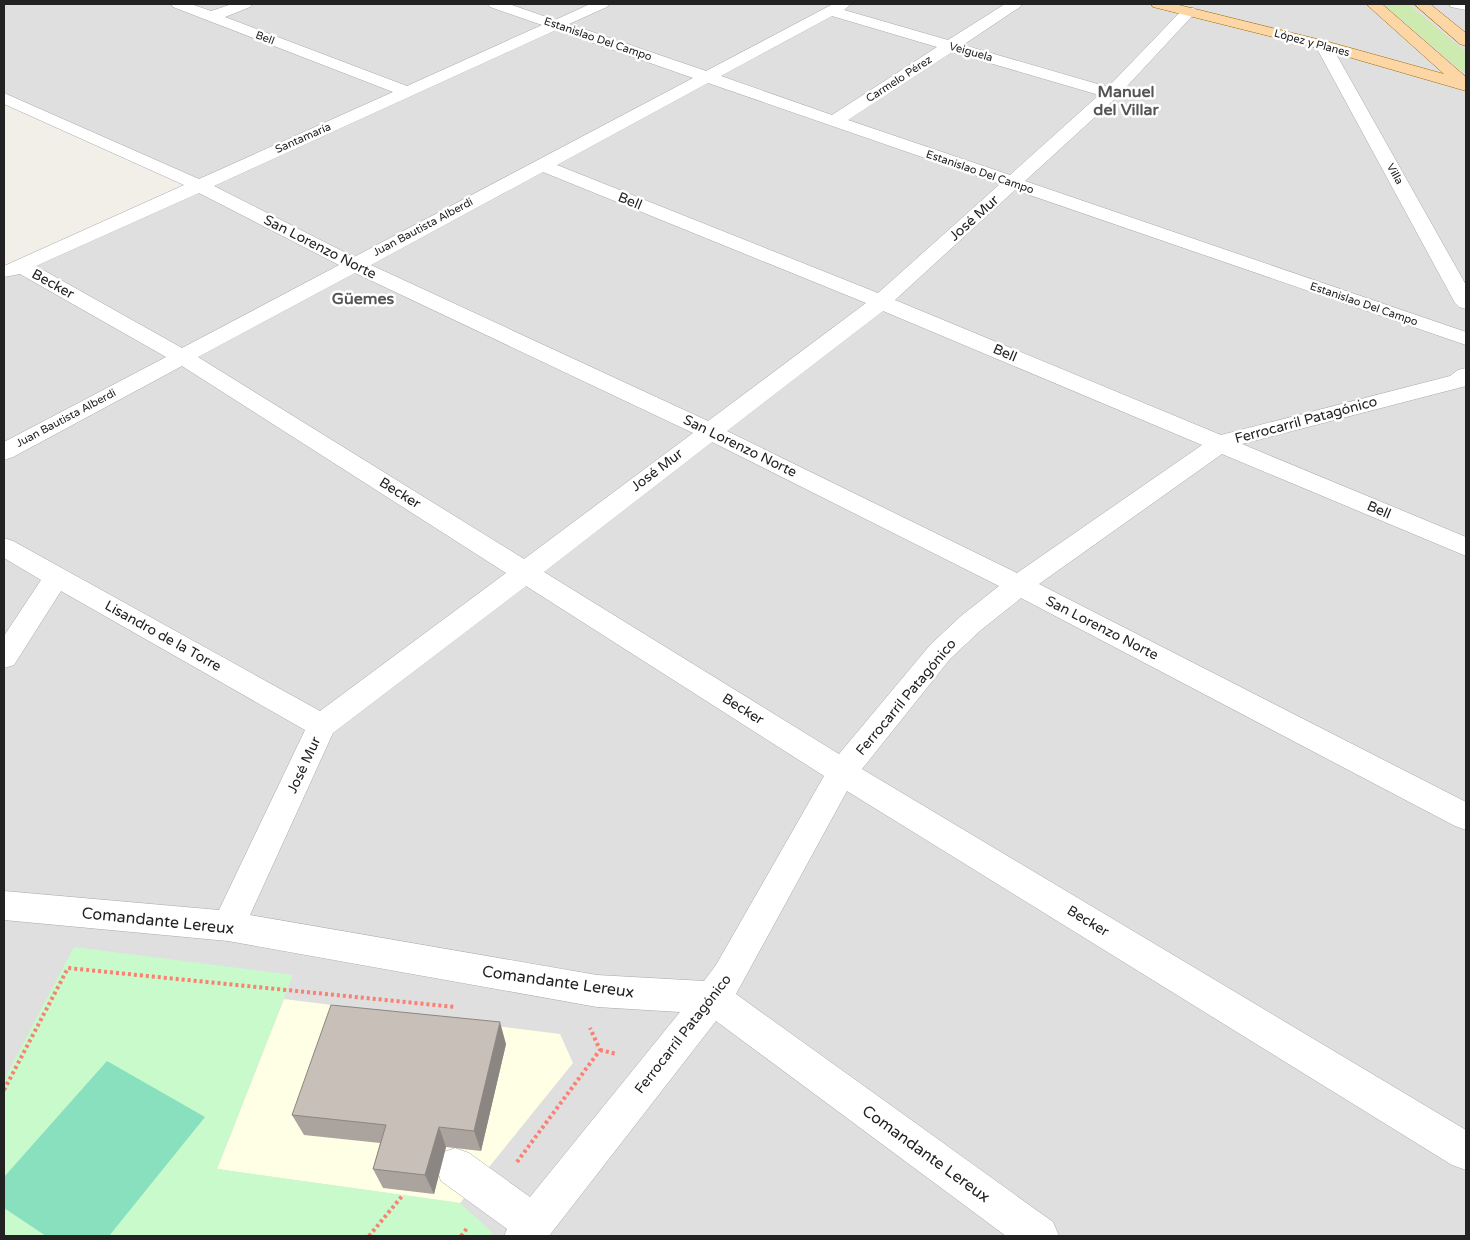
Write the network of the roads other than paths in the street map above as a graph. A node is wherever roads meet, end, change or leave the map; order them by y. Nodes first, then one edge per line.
1 (178, 4) edge
2 (245, 4) edge
3 (496, 4) edge
4 (602, 4) edge
5 (1014, 4) edge
6 (1158, 4) edge
7 (1373, 4) edge
8 (1421, 4) edge
9 (1456, 4) edge
10 (1466, 6) edge
11 (838, 7) edge
12 (1189, 11) junction
13 (210, 17) junction
14 (556, 24) junction
15 (1415, 40) junction
16 (1466, 41) edge
17 (950, 46) junction
18 (1324, 46) junction
19 (1366, 58) junction
20 (707, 78) junction
21 (1466, 86) edge
22 (408, 92) junction
23 (1111, 93) junction
24 (4, 98) edge
25 (834, 121) junction
26 (542, 165) junction
27 (1012, 183) junction
28 (198, 185) junction
29 (353, 264) junction
30 (12, 270) edge
31 (882, 302) junction
32 (1466, 303) edge
33 (1466, 339) edge
34 (181, 356) junction
35 (1466, 375) edge
36 (709, 430) junction
37 (1221, 443) junction
38 (4, 452) edge
39 (4, 547) edge
40 (1466, 547) edge
41 (525, 571) junction
42 (57, 576) junction
43 (1019, 585) junction
44 (4, 658) edge
45 (322, 726) junction
46 (842, 772) junction
47 (1466, 817) edge
48 (4, 906) edge
49 (228, 926) junction
50 (713, 998) junction
51 (1466, 1151) edge
52 (455, 1167) dead end
53 (529, 1230) edge
54 (1040, 1236) edge

1 - 13 street, Bell
2 - 13 street
3 - 14 street, Estanislao Del Campo
4 - 14 street, Santamaría
5 - 17 street, Carmelo Pérez
6 - 12 main road, López y Planes
7 - 15 main road
8 - 16 main road
9 - 10 street
11 - 17 street, Veiguela
11 - 20 street, Juan Bautista Alberdi
12 - 18 main road, López y Planes
12 - 23 street, José Mur
13 - 22 street, Bell
14 - 20 street, Estanislao Del Campo
14 - 22 street, Santamaría
15 - 19 main road
15 - 21 main road
17 - 23 street, Veiguela
17 - 25 street, Carmelo Pérez
18 - 19 main road, López y Planes
18 - 32 street, Villa
19 - 21 main road, López y Planes
20 - 25 street, Estanislao Del Campo
20 - 26 street, Juan Bautista Alberdi
22 - 28 street, Santamaría
23 - 27 street, José Mur
24 - 28 street, San Lorenzo Norte
25 - 27 street, Estanislao Del Campo
26 - 29 street, Juan Bautista Alberdi
26 - 31 street, Bell
27 - 31 street, José Mur
27 - 33 street, Estanislao Del Campo
28 - 29 street, San Lorenzo Norte
28 - 30 street, Santamaría
29 - 34 street, Juan Bautista Alberdi
29 - 36 street, San Lorenzo Norte
30 - 34 street, Becker
31 - 36 street, José Mur
31 - 37 street, Bell
34 - 38 street, Juan Bautista Alberdi
34 - 41 street, Becker
35 - 37 street, Ferrocarril Patagónico
36 - 41 street, José Mur
36 - 43 street, San Lorenzo Norte
37 - 40 street, Bell
37 - 43 street, Ferrocarril Patagónico
39 - 42 street, Lisandro de la Torre
41 - 45 street, José Mur
41 - 46 street, Becker
42 - 44 street
42 - 45 street, Lisandro de la Torre
43 - 46 street, Ferrocarril Patagónico
43 - 47 street, San Lorenzo Norte
45 - 49 street, José Mur
46 - 50 street, Ferrocarril Patagónico
46 - 51 street, Becker
48 - 49 street, Comandante Lereux
49 - 50 street, Comandante Lereux
50 - 53 street, Ferrocarril Patagónico
50 - 54 street, Comandante Lereux
52 - 53 street

